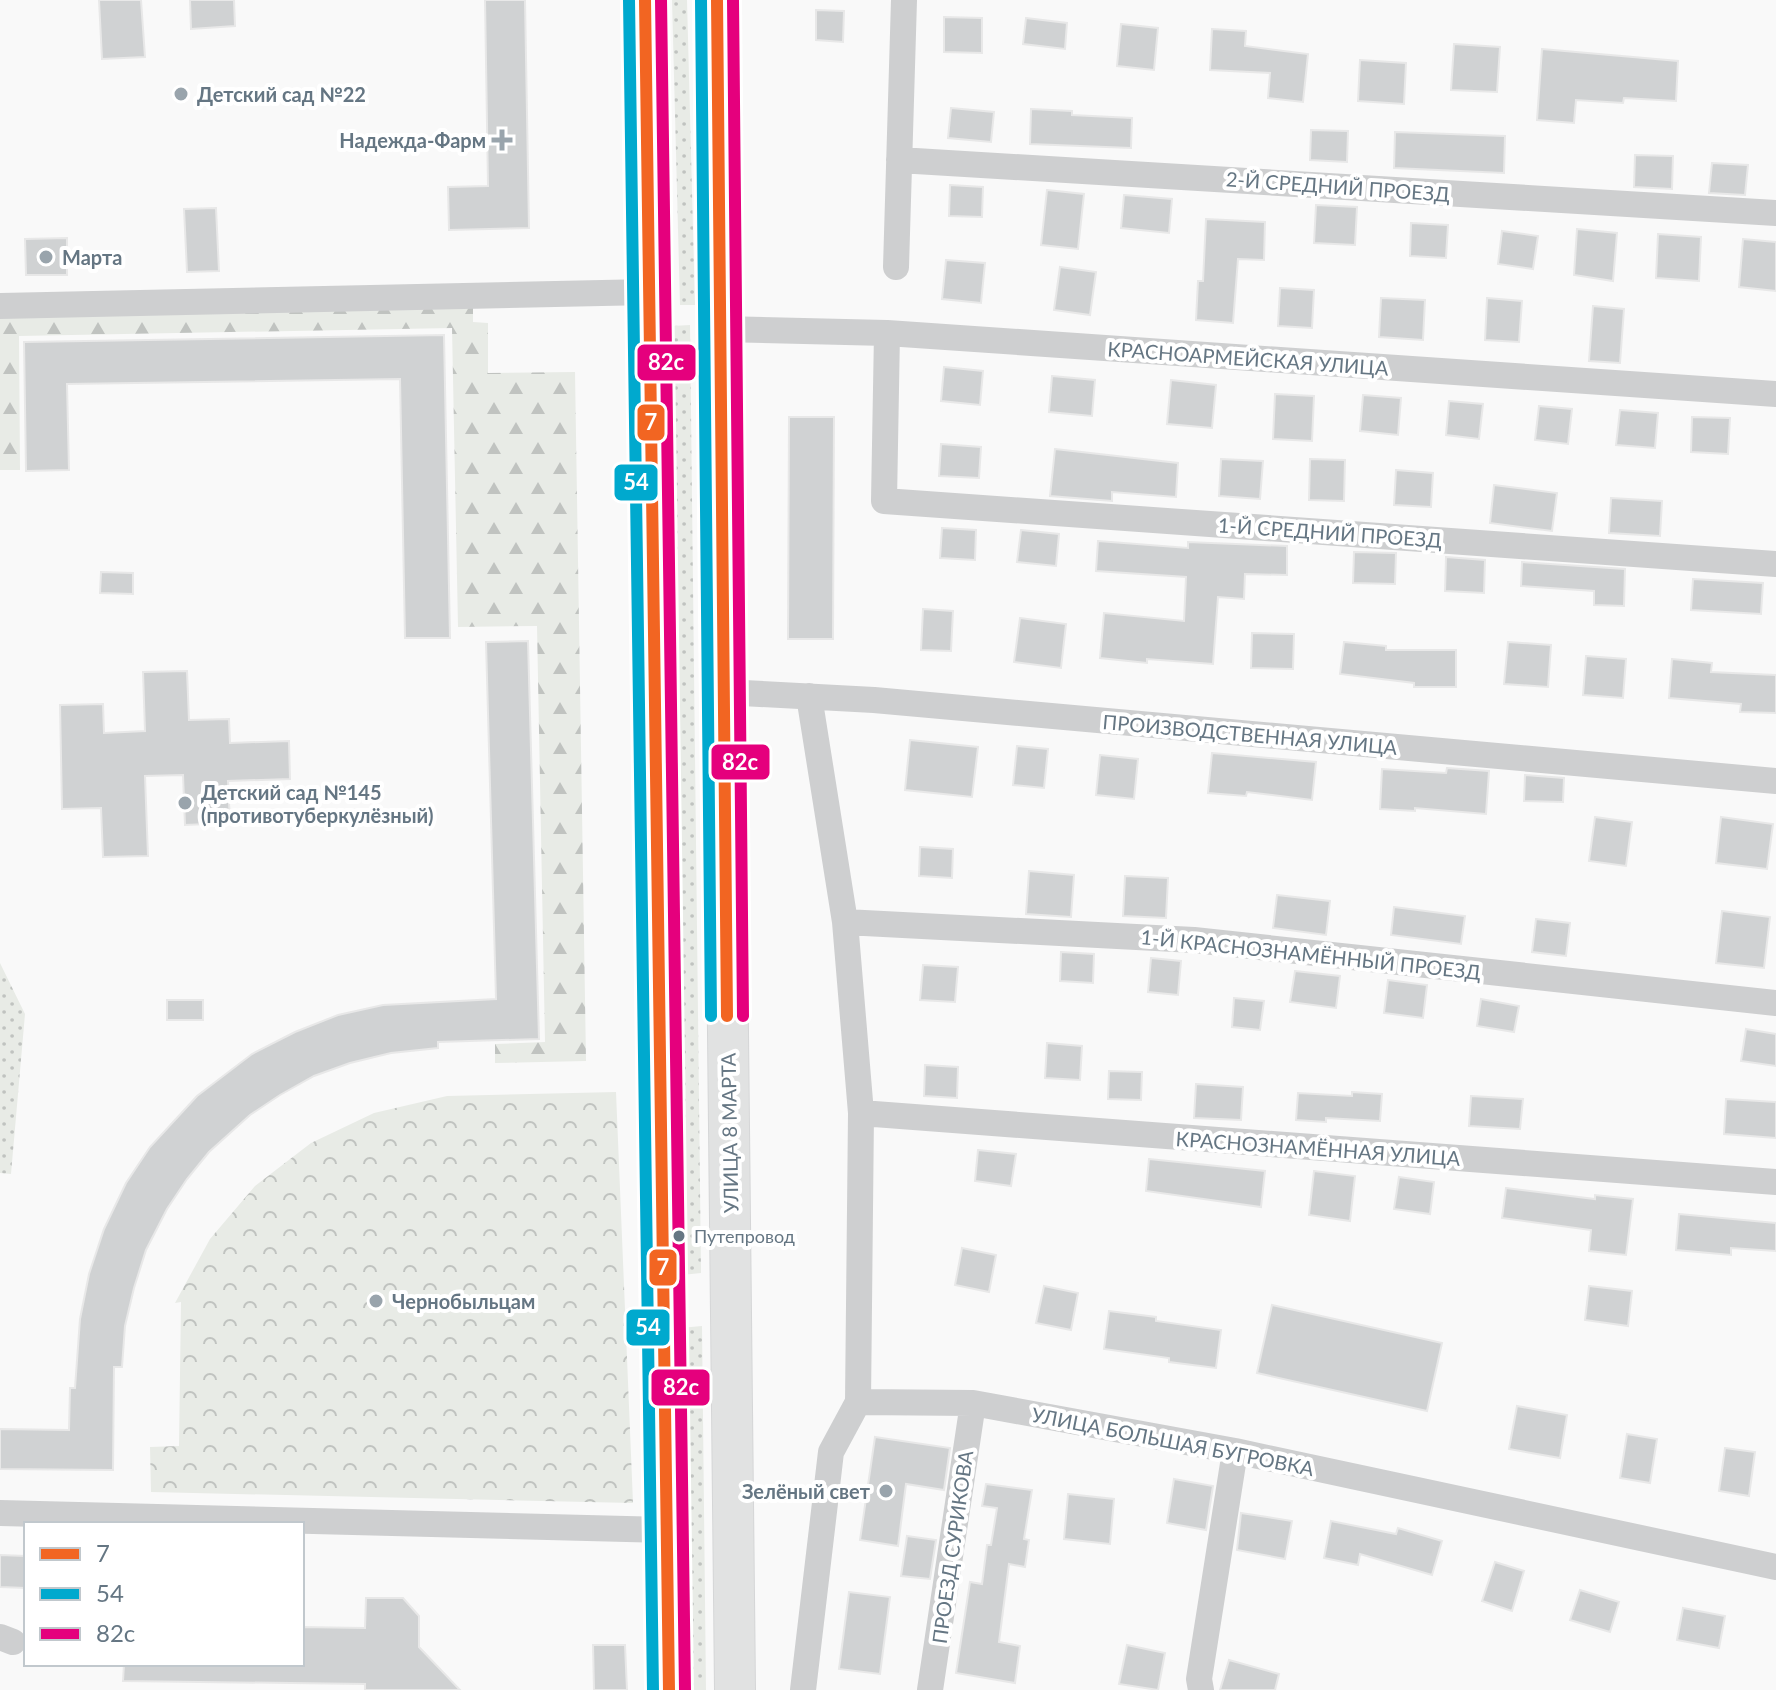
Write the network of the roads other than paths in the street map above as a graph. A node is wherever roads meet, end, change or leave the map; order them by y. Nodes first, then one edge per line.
1 (645, 0) edge
2 (717, 0) edge
3 (904, 0) edge
4 (899, 160) junction
5 (1776, 213) edge
6 (896, 267) dead end
7 (649, 292) junction
8 (0, 306) edge
9 (720, 329) junction
10 (887, 333) junction
11 (1776, 394) edge
12 (1776, 564) edge
13 (724, 692) junction
14 (809, 696) junction
15 (1776, 781) edge
16 (845, 922) junction
17 (1776, 1003) edge
18 (861, 1113) junction
19 (1776, 1182) edge
20 (858, 1402) junction
21 (973, 1403) junction
22 (1235, 1451) junction
23 (0, 1513) edge
24 (666, 1530) junction
25 (1776, 1567) edge
26 (669, 1690) edge
27 (735, 1690) edge
28 (803, 1690) edge
29 (930, 1690) edge
30 (1201, 1690) edge

1 - 7 main road
2 - 9 main road, УЛИЦА 8 МАРТА
3 - 4 street
4 - 5 street, 2-Й СРЕДНИЙ ПРОЕЗД
4 - 6 street
7 - 8 street
7 - 24 main road
9 - 10 street, КРАСНОАРМЕЙСКАЯ УЛИЦА
9 - 13 main road, УЛИЦА 8 МАРТА
10 - 11 street, КРАСНОАРМЕЙСКАЯ УЛИЦА
10 - 12 street, 1-Й СРЕДНИЙ ПРОЕЗД
13 - 14 street, ПРОИЗВОДСТВЕННАЯ УЛИЦА
13 - 27 main road, УЛИЦА 8 МАРТА
14 - 15 street, ПРОИЗВОДСТВЕННАЯ УЛИЦА
14 - 16 street
16 - 17 street, 1-Й КРАСНОЗНАМЁННЫЙ ПРОЕЗД
16 - 18 street
18 - 19 street, КРАСНОЗНАМЁННАЯ УЛИЦА
18 - 20 street
20 - 21 street, УЛИЦА БОЛЬШАЯ БУГРОВКА
20 - 28 street
21 - 22 street, УЛИЦА БОЛЬШАЯ БУГРОВКА
21 - 29 street, ПРОЕЗД СУРИКОВА
22 - 25 street, УЛИЦА БОЛЬШАЯ БУГРОВКА
22 - 30 street
23 - 24 street
24 - 26 main road

